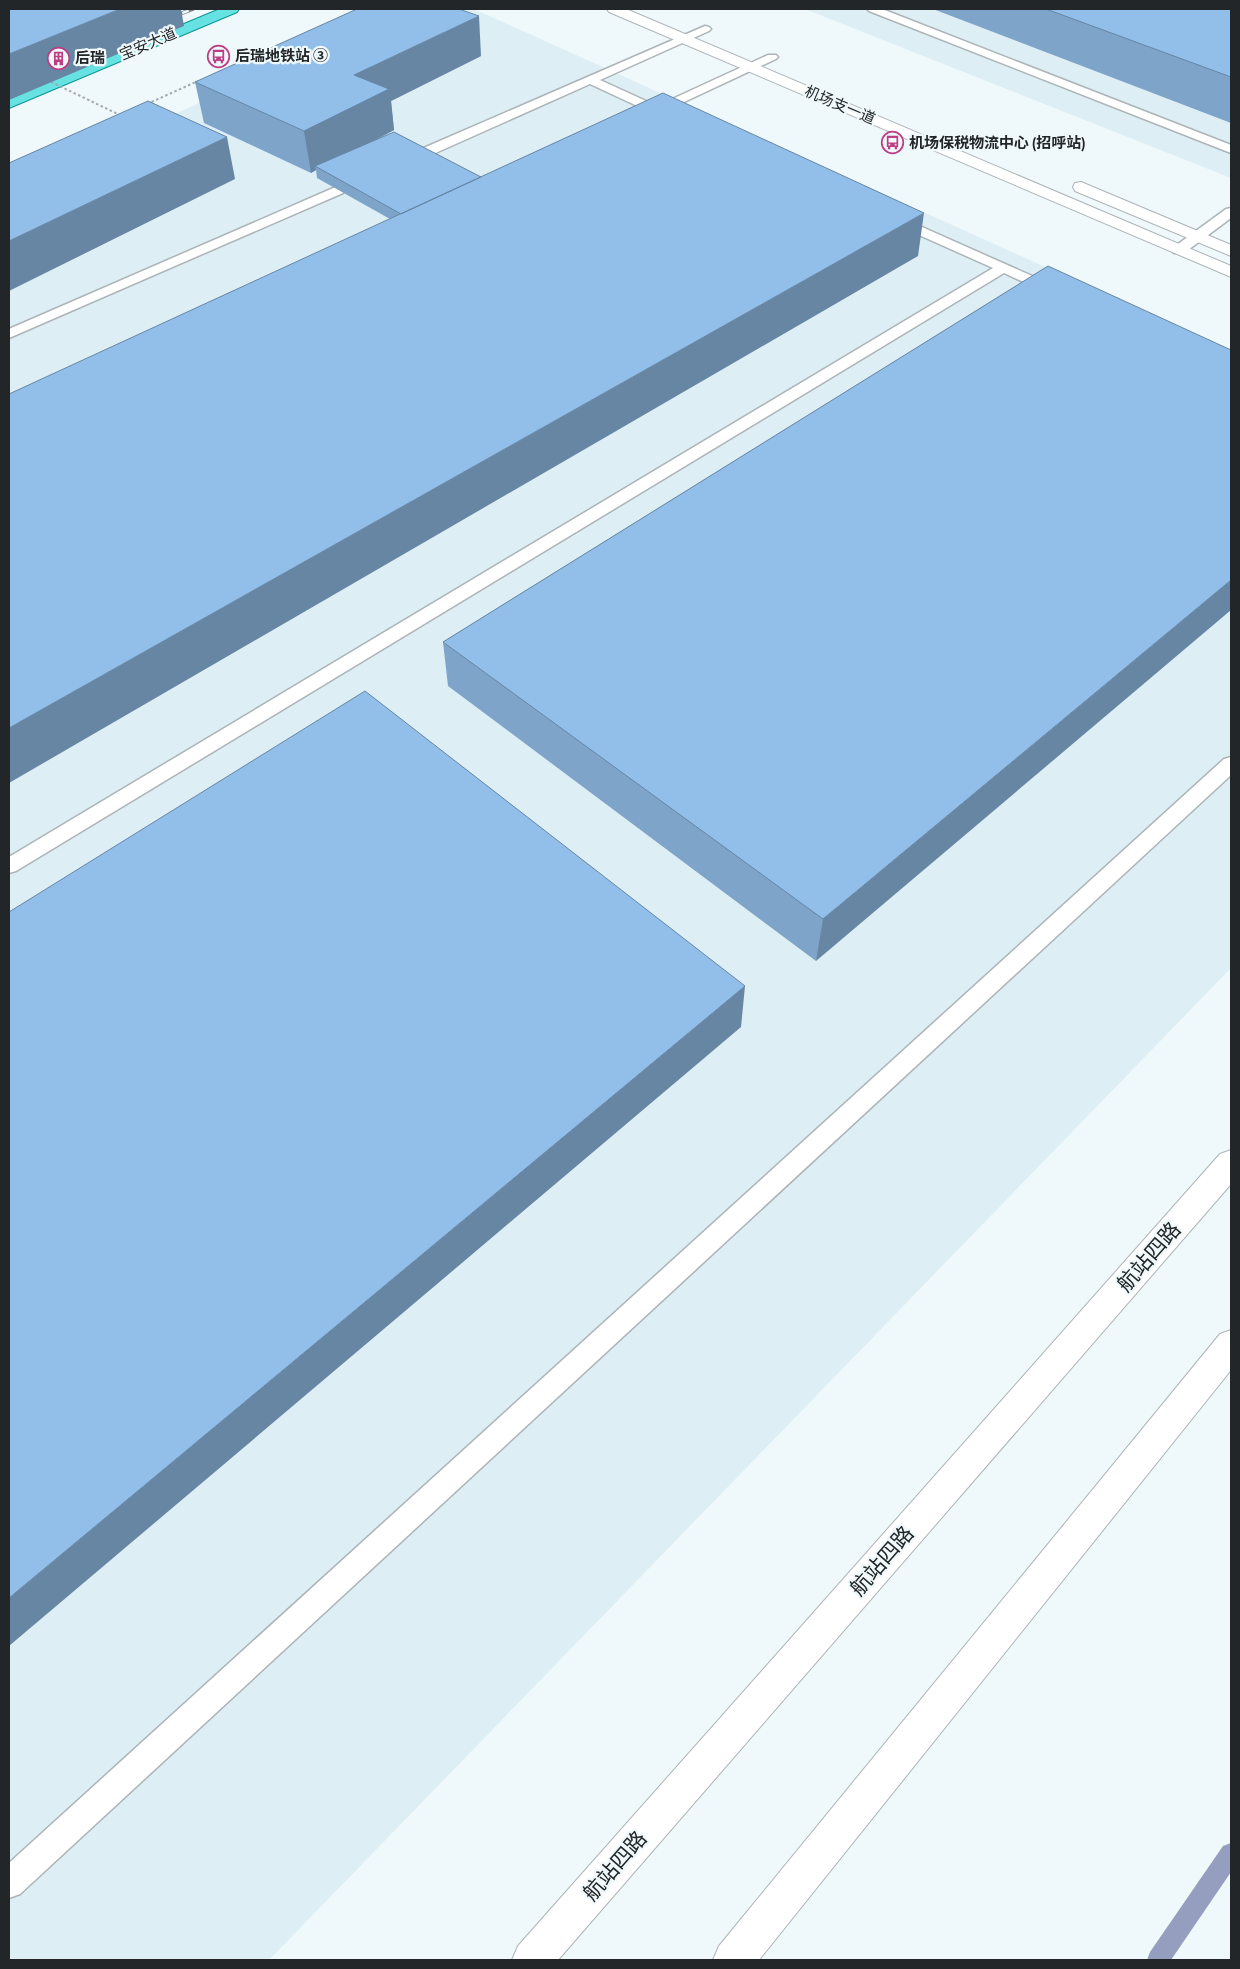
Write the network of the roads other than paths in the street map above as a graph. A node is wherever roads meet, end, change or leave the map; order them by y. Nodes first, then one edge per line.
1 (232, 9) edge
2 (614, 9) edge
3 (873, 9) edge
4 (689, 22) dead end
5 (705, 29) junction
6 (722, 36) dead end
7 (683, 38) junction
8 (755, 50) dead end
9 (772, 57) junction
10 (790, 65) dead end
11 (750, 67) junction
12 (590, 80) junction
13 (9, 103) edge
14 (657, 110) junction
15 (640, 118) edge
16 (684, 122) edge
17 (1231, 149) edge
18 (417, 156) edge
19 (1071, 183) dead end
20 (338, 190) edge
21 (879, 212) edge
22 (1231, 212) edge
23 (1197, 236) junction
24 (1179, 250) junction
25 (1231, 251) edge
26 (1003, 268) junction
27 (1231, 272) edge
28 (1064, 296) edge
29 (9, 334) edge
30 (1231, 764) edge
31 (9, 866) edge
32 (1231, 1163) edge
33 (1231, 1345) edge
34 (9, 1883) edge
35 (532, 1960) edge
36 (733, 1960) edge

1 - 13 main road, 宝安大道
2 - 7 street, 机场支一道
3 - 17 lane
4 - 5 street
5 - 6 street
5 - 7 lane
7 - 11 street, 机场支一道
7 - 12 lane
8 - 9 street, 机场支一道
9 - 10 street, 机场支一道
9 - 11 lane
11 - 14 lane
11 - 24 street, 机场支一道
12 - 14 lane
12 - 18 lane
14 - 15 lane
14 - 16 lane
19 - 23 street
20 - 29 lane
21 - 26 lane
22 - 23 lane
23 - 24 lane
23 - 25 street
24 - 27 street, 机场支一道
26 - 28 lane
26 - 31 lane
30 - 34 lane
32 - 35 street, 航站四路
33 - 36 street

